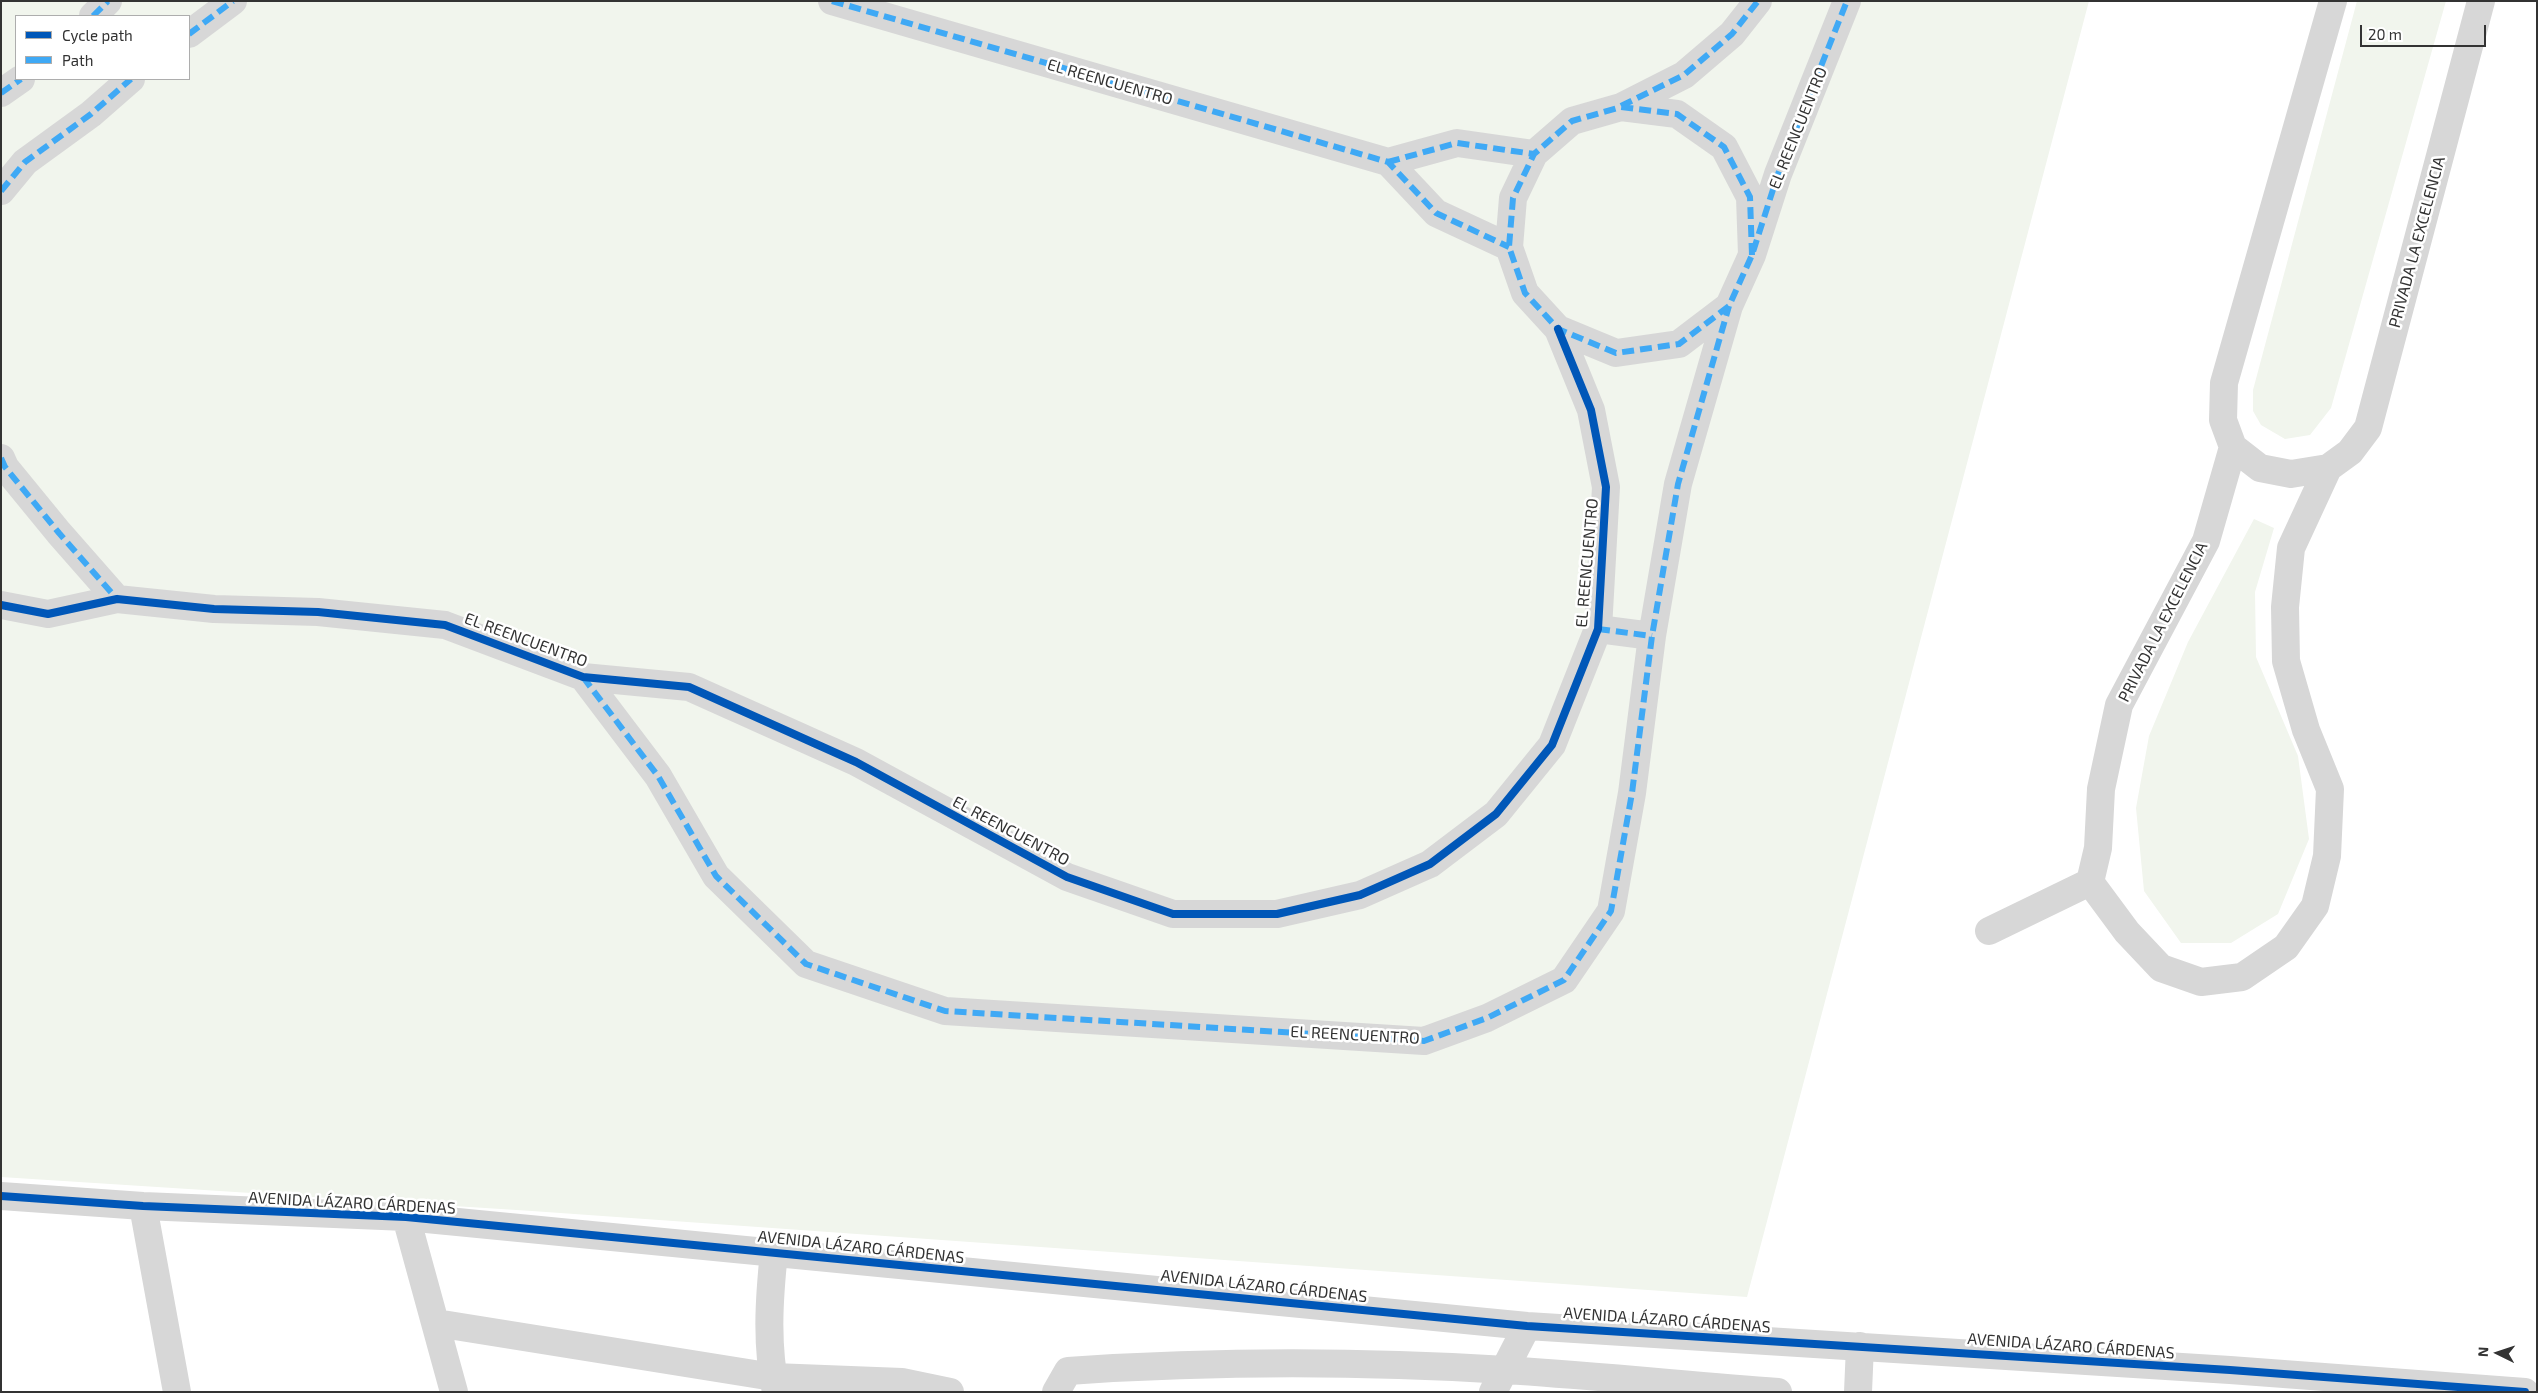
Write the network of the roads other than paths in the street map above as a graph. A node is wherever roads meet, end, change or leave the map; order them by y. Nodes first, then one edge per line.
1 (108, 1) edge
2 (233, 1) edge
3 (832, 1) edge
4 (1758, 1) edge
5 (1847, 1) edge
6 (2333, 1) edge
7 (2481, 1) edge
8 (94, 15) edge
9 (190, 33) edge
10 (20, 80) edge
11 (130, 80) edge
12 (1, 94) edge
13 (1621, 106) junction
14 (1534, 154) junction
15 (1388, 162) junction
16 (1, 191) edge
17 (1509, 247) junction
18 (1752, 255) junction
19 (1729, 306) junction
20 (1558, 329) junction
21 (2233, 447) junction
22 (1, 458) edge
23 (2328, 468) junction
24 (117, 599) junction
25 (1, 605) edge
26 (1598, 628) junction
27 (1652, 636) junction
28 (583, 677) junction
29 (2090, 882) junction
30 (1989, 931) dead end
31 (1, 1196) edge
32 (143, 1206) junction
33 (406, 1217) junction
34 (774, 1252) junction
35 (436, 1323) junction
36 (1527, 1326) junction
37 (1860, 1346) junction
38 (1499, 1381) edge
39 (2230, 1381) edge
40 (775, 1384) edge
41 (1587, 1384) edge
42 (177, 1392) edge
43 (454, 1392) edge
44 (950, 1392) edge
45 (1056, 1392) edge
46 (1778, 1392) edge
47 (1858, 1392) edge
48 (2525, 1392) edge

1 - 8 street
2 - 9 street
3 - 15 street, EL REENCUENTRO
4 - 13 street
5 - 18 street, EL REENCUENTRO
6 - 21 street
7 - 23 street, PRIVADA LA EXCELENCIA
10 - 12 street
11 - 16 street
13 - 14 street
13 - 18 street
14 - 15 street
14 - 17 street
15 - 17 street
17 - 20 street
18 - 19 street, EL REENCUENTRO
19 - 20 street
19 - 27 street, EL REENCUENTRO
20 - 26 street, EL REENCUENTRO
21 - 23 street, PRIVADA LA EXCELENCIA
21 - 29 street, PRIVADA LA EXCELENCIA
22 - 24 street
23 - 29 street, PRIVADA LA EXCELENCIA
24 - 25 street, EL REENCUENTRO
24 - 28 street, EL REENCUENTRO
26 - 27 street
26 - 28 street, EL REENCUENTRO
27 - 28 street, EL REENCUENTRO
29 - 30 street
31 - 32 street, AVENIDA LÁZARO CÁRDENAS
32 - 33 street, AVENIDA LÁZARO CÁRDENAS
32 - 42 street
33 - 34 street, AVENIDA LÁZARO CÁRDENAS
33 - 35 street
34 - 36 street, AVENIDA LÁZARO CÁRDENAS
34 - 40 street
35 - 40 street
35 - 43 street
36 - 37 street, AVENIDA LÁZARO CÁRDENAS
36 - 38 street
37 - 39 street, AVENIDA LÁZARO CÁRDENAS
37 - 47 street
38 - 41 street
38 - 45 street
39 - 48 street, AVENIDA LÁZARO CÁRDENAS
40 - 44 street
41 - 46 street

